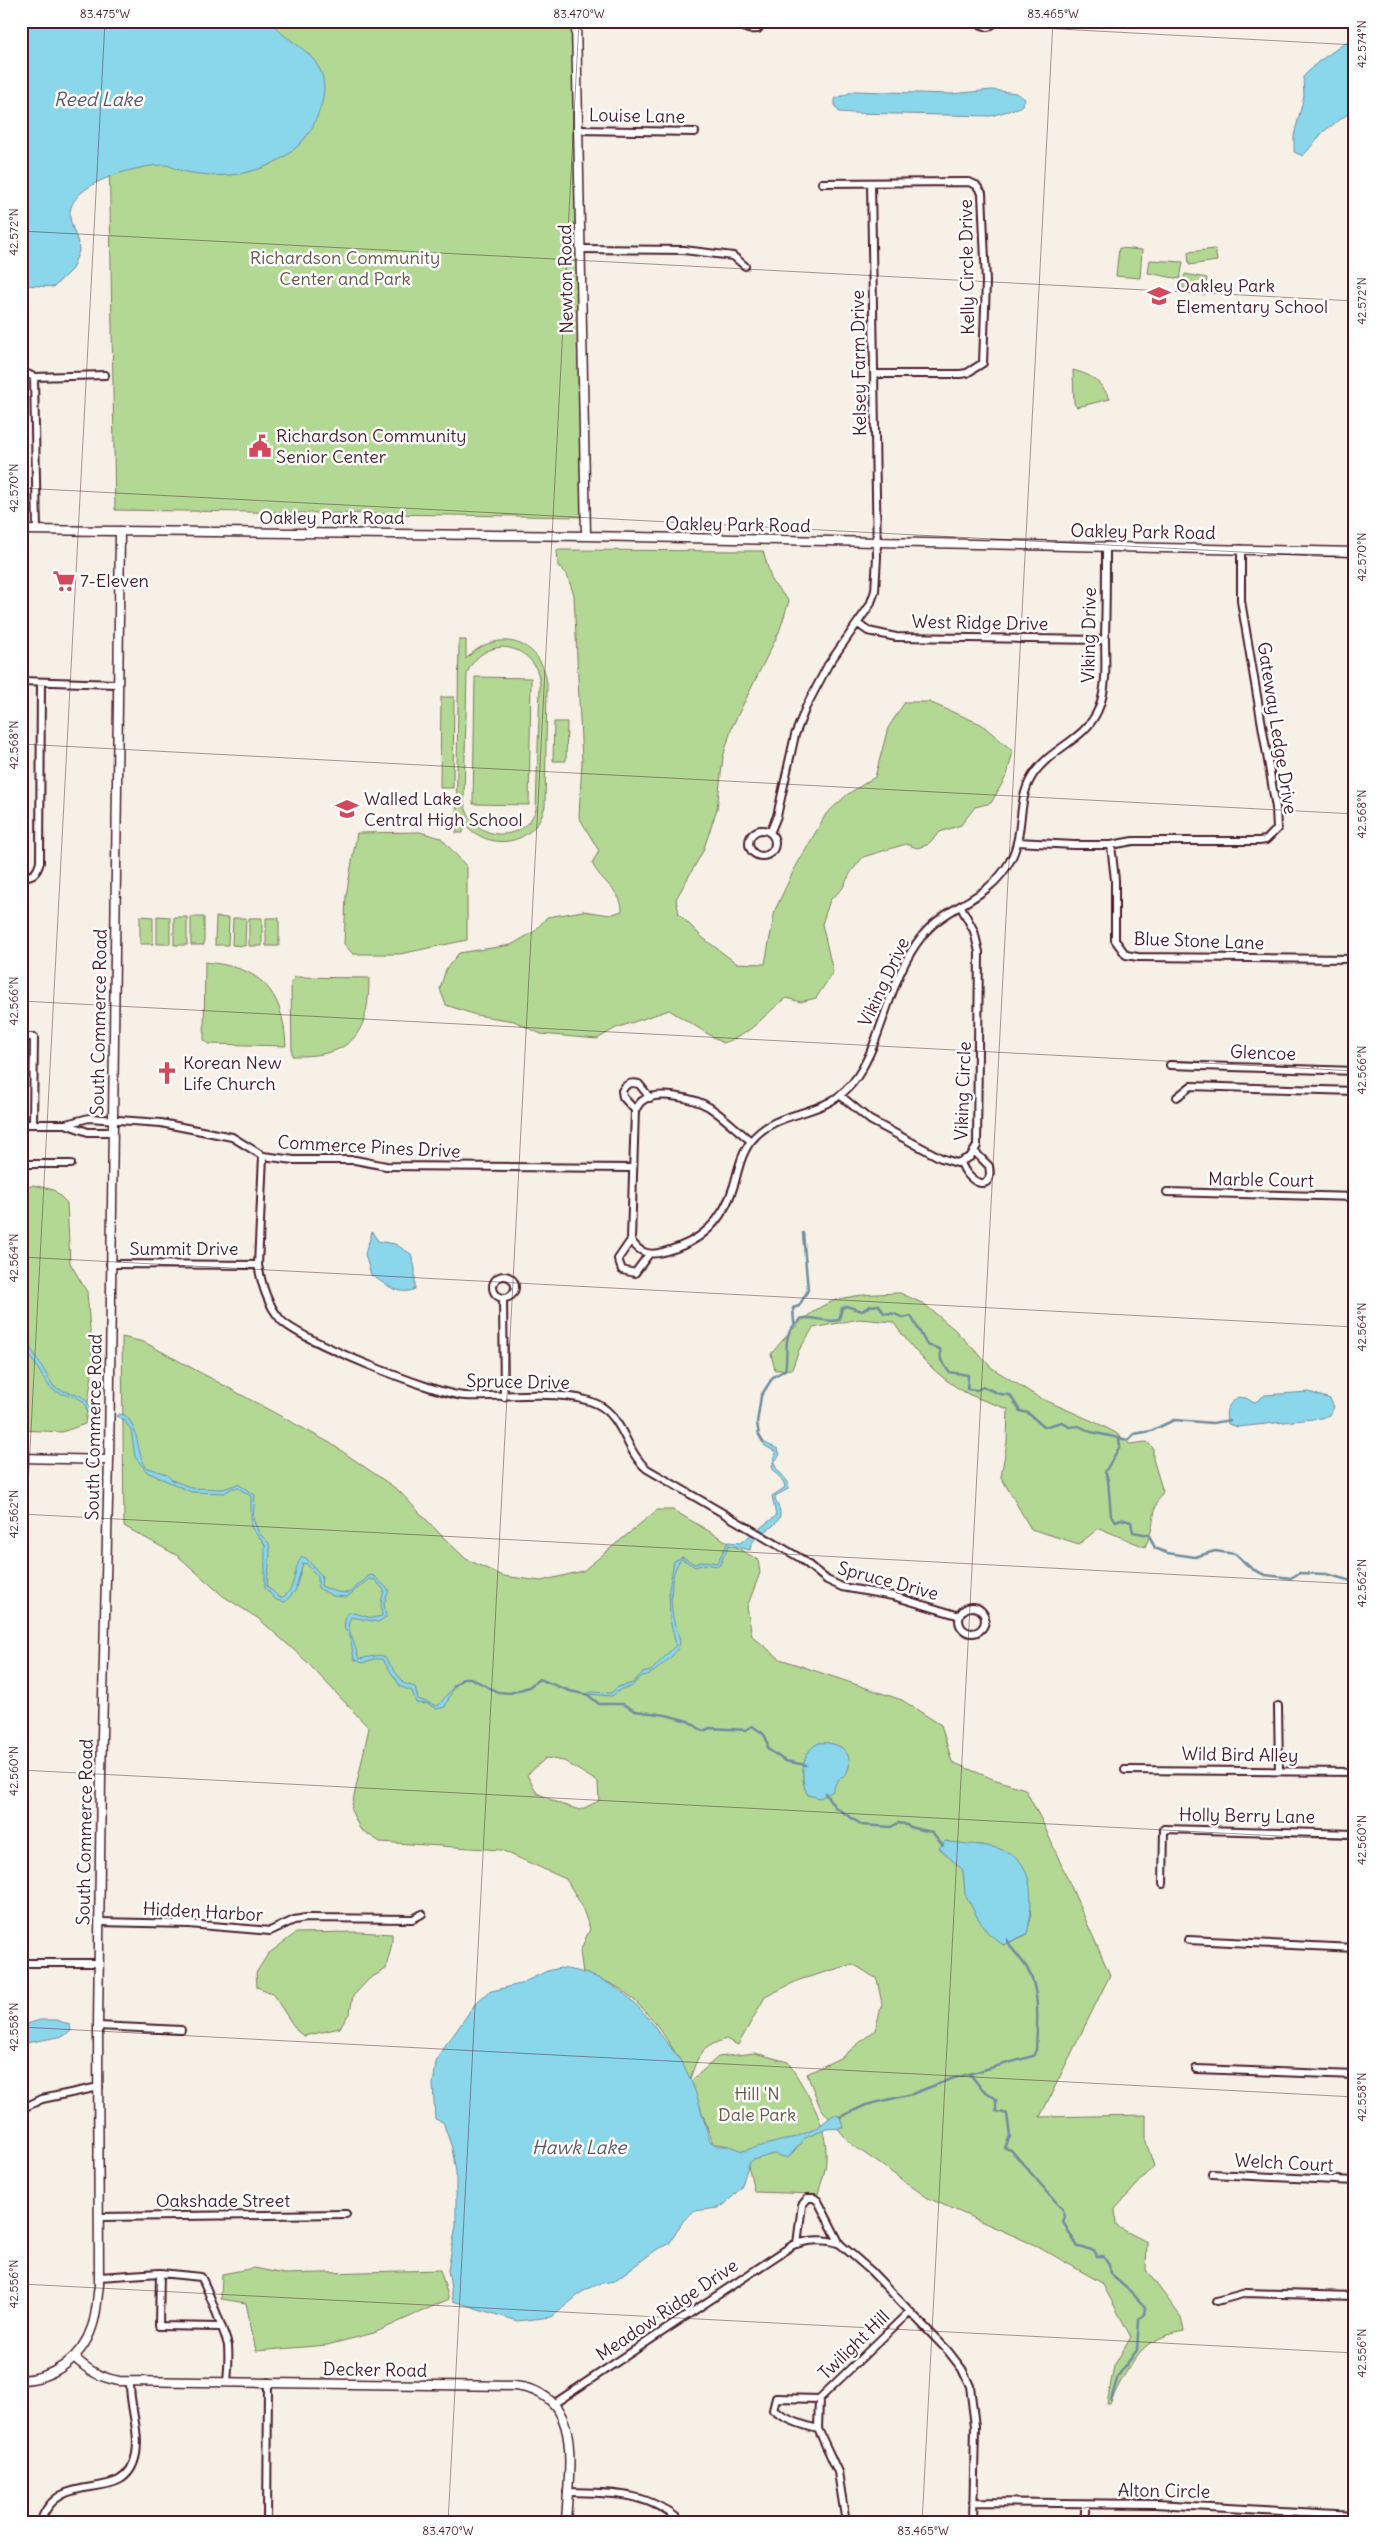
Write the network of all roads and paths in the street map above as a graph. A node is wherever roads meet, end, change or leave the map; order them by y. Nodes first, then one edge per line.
1 (576, 21) edge
2 (740, 21) edge
3 (762, 21) edge
4 (977, 21) edge
5 (998, 21) edge
6 (1136, 21) edge
7 (1141, 21) edge
8 (578, 130) junction
9 (695, 132) dead end
10 (822, 183) dead end
11 (871, 183) junction
12 (581, 249) junction
13 (745, 266) dead end
14 (21, 371) edge
15 (875, 374) junction
16 (105, 375) dead end
17 (34, 377) junction
18 (21, 530) edge
19 (37, 530) junction
20 (120, 531) junction
21 (586, 536) junction
22 (877, 542) junction
23 (1106, 546) junction
24 (1241, 549) junction
25 (1355, 552) edge
26 (858, 624) junction
27 (1106, 640) junction
28 (21, 681) edge
29 (41, 682) junction
30 (117, 684) junction
31 (770, 832) junction
32 (1018, 842) junction
33 (1111, 845) junction
34 (21, 877) edge
35 (961, 907) junction
36 (1355, 959) edge
37 (21, 1037) edge
38 (1170, 1065) dead end
39 (1355, 1071) edge
40 (1355, 1091) edge
41 (841, 1096) junction
42 (1176, 1096) dead end
43 (650, 1098) junction
44 (635, 1110) junction
45 (112, 1120) junction
46 (21, 1124) edge
47 (33, 1124) junction
48 (66, 1124) junction
49 (113, 1132) junction
50 (751, 1141) junction
51 (975, 1152) junction
52 (263, 1156) junction
53 (961, 1162) junction
54 (21, 1164) edge
55 (71, 1164) dead end
56 (632, 1168) junction
57 (1167, 1192) dead end
58 (1355, 1197) edge
59 (631, 1240) junction
60 (649, 1254) junction
61 (110, 1264) junction
62 (258, 1265) junction
63 (503, 1298) dead end
64 (504, 1397) junction
65 (21, 1458) edge
66 (109, 1460) junction
67 (960, 1616) junction
68 (1278, 1706) dead end
69 (1125, 1770) dead end
70 (1278, 1771) junction
71 (1355, 1772) edge
72 (1355, 1834) edge
73 (1163, 1884) dead end
74 (422, 1914) dead end
75 (99, 1922) junction
76 (1188, 1940) dead end
77 (1355, 1948) edge
78 (21, 1963) edge
79 (99, 1963) junction
80 (98, 2026) junction
81 (181, 2030) dead end
82 (1196, 2069) dead end
83 (1355, 2075) edge
84 (99, 2087) junction
85 (21, 2109) edge
86 (1212, 2174) dead end
87 (1355, 2181) edge
88 (346, 2214) dead end
89 (100, 2217) junction
90 (797, 2244) junction
91 (840, 2244) junction
92 (160, 2273) junction
93 (99, 2277) junction
94 (1355, 2296) edge
95 (1217, 2300) dead end
96 (909, 2312) junction
97 (220, 2327) junction
98 (74, 2357) junction
99 (21, 2380) edge
100 (130, 2381) junction
101 (227, 2382) junction
102 (268, 2382) junction
103 (820, 2399) junction
104 (555, 2403) junction
105 (818, 2429) junction
106 (568, 2492) junction
107 (973, 2502) junction
108 (1085, 2505) junction
109 (1355, 2515) edge
110 (40, 2523) edge
111 (267, 2523) edge
112 (566, 2523) edge
113 (683, 2523) edge
114 (846, 2523) edge
115 (973, 2523) edge
116 (1085, 2523) edge

1 - 8 street, Newton Road
2 - 3 street
4 - 5 street
6 - 7 street
8 - 9 street, Louise Lane
8 - 12 street, Newton Road
10 - 11 street, Kelly Circle Drive
11 - 15 street, Kelsey Farm Drive
11 - 15 street, Kelly Circle Drive
12 - 13 street
12 - 21 street, Newton Road
14 - 17 street
15 - 22 street, Kelsey Farm Drive
16 - 17 street
17 - 19 street
18 - 19 street
19 - 20 street
20 - 21 street, Oakley Park Road
20 - 30 street, South Commerce Road
21 - 22 street, Oakley Park Road
22 - 23 street, Oakley Park Road
22 - 26 street, Kelsey Farm Drive
23 - 24 street, Oakley Park Road
23 - 27 street, Viking Drive
24 - 25 street, Oakley Park Road
24 - 33 street, Gateway Ledge Drive
26 - 27 street, West Ridge Drive
26 - 31 street, Kelsey Farm Drive
27 - 32 street, Viking Drive
28 - 29 street
29 - 30 street
29 - 34 street
30 - 45 street, South Commerce Road
31 - 31 street
32 - 33 street, Gateway Ledge Drive
32 - 35 street, Viking Drive
33 - 36 street, Blue Stone Lane
35 - 41 street, Viking Drive
35 - 51 street, Viking Circle
37 - 47 street
38 - 39 street, Glencoe
40 - 42 street
41 - 50 street, Viking Drive
41 - 53 street, Viking Circle
43 - 44 street
43 - 44 street
43 - 50 street
44 - 56 street
45 - 48 street, Commerce Pines Drive
45 - 49 street, South Commerce Road
45 - 52 street, Commerce Pines Drive
46 - 47 street
47 - 48 street
48 - 49 street
49 - 61 street, South Commerce Road
50 - 60 street
51 - 53 street, Viking Circle
51 - 53 street
52 - 56 street, Commerce Pines Drive
52 - 62 street, Spruce Drive
54 - 55 street
56 - 59 street
57 - 58 street, Marble Court
59 - 60 street
59 - 60 street
61 - 62 street, Summit Drive
61 - 66 street, South Commerce Road
62 - 64 street, Spruce Drive
63 - 64 street
64 - 67 street, Spruce Drive
65 - 66 street
66 - 75 street, South Commerce Road
67 - 67 street, Spruce Drive
68 - 70 street
69 - 70 street, Wild Bird Alley
70 - 71 street, Wild Bird Alley
72 - 73 street, Holly Berry Lane
74 - 75 street, Hidden Harbor
75 - 79 street, South Commerce Road
76 - 77 street
78 - 79 street
79 - 80 street, South Commerce Road
80 - 81 street
80 - 84 street, South Commerce Road
82 - 83 street
84 - 85 street
84 - 89 street, South Commerce Road
86 - 87 street, Welch Court
88 - 89 street, Oakshade Street
89 - 93 street, South Commerce Road
90 - 91 street, Meadow Ridge Drive
90 - 91 street
90 - 104 street, Meadow Ridge Drive
91 - 96 street
92 - 93 street
92 - 97 street
92 - 97 street
93 - 98 street, South Commerce Road
94 - 95 street
96 - 103 street, Twilight Hill
96 - 107 street
97 - 101 street
98 - 99 street, South Commerce Road
98 - 100 street, Decker Road
100 - 101 street, Decker Road
100 - 110 street
101 - 102 street, Decker Road
102 - 104 street, Decker Road
102 - 111 street
103 - 105 street, Twilight Hill
103 - 105 street, Twilight Hill
104 - 106 street
105 - 114 street, Twilight Hill
106 - 112 street
106 - 113 street
107 - 108 street, Alton Circle
107 - 115 street
108 - 109 street, Alton Circle
108 - 116 street

